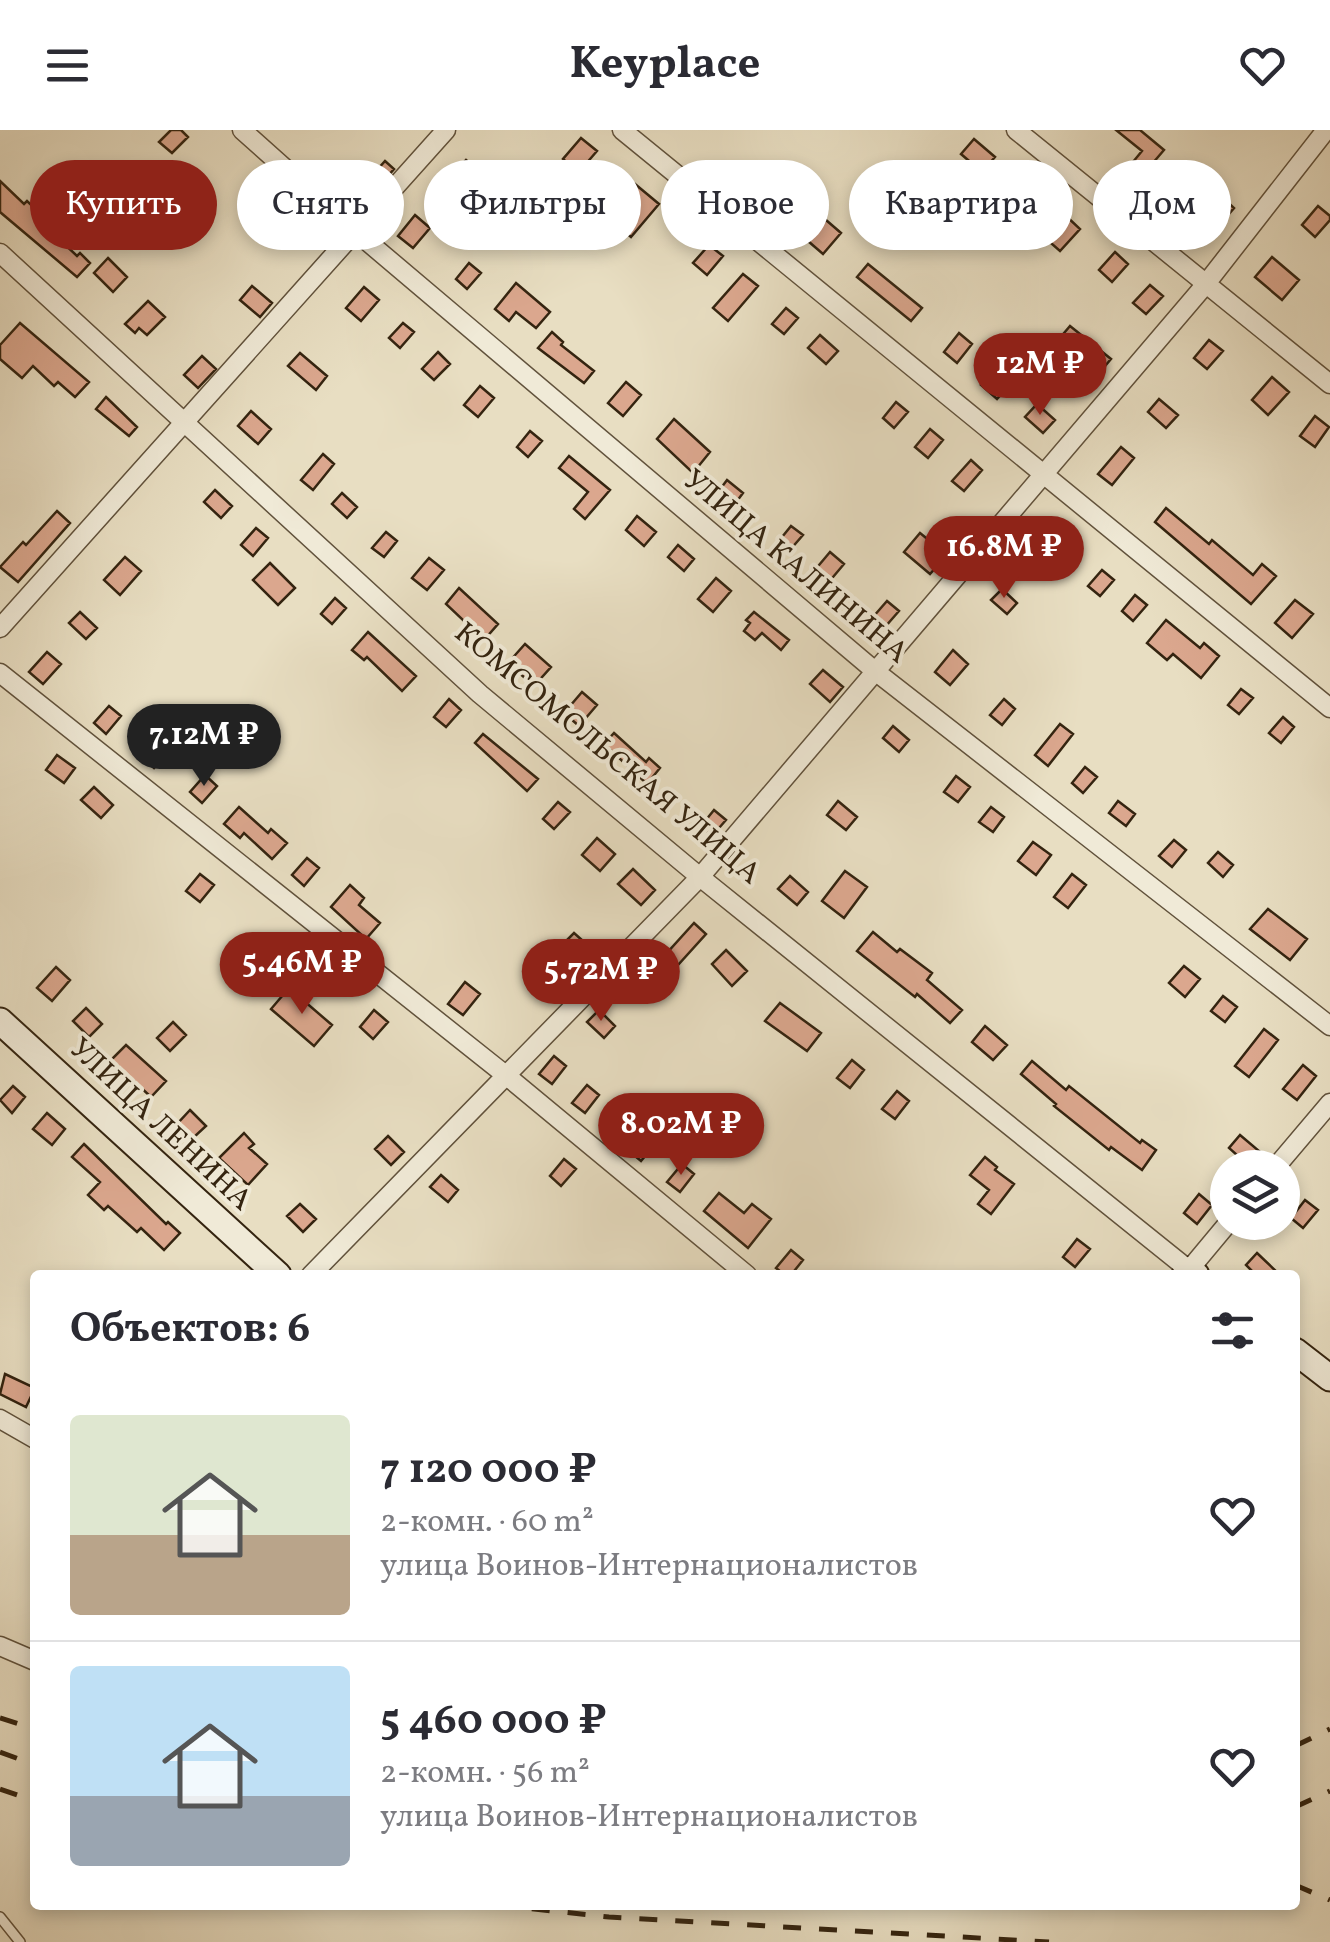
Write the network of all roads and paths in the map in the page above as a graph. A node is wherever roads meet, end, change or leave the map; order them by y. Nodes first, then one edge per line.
1 (242, 130) edge
2 (446, 130) edge
3 (622, 130) edge
4 (1016, 130) edge
5 (1326, 130) edge
6 (276, 160) edge
7 (404, 177) edge
8 (338, 250) edge
9 (377, 250) edge
10 (0, 253) edge
11 (1205, 284) junction
12 (1330, 384) edge
13 (187, 422) junction
14 (1044, 474) junction
15 (0, 628) edge
16 (874, 671) junction
17 (0, 673) edge
18 (1330, 708) edge
19 (700, 878) junction
20 (0, 1021) edge
21 (1330, 1026) edge
22 (508, 1077) junction
23 (1330, 1102) edge
24 (1290, 1150) edge
25 (1215, 1240) edge
26 (273, 1270) edge
27 (316, 1270) edge
28 (741, 1270) edge
29 (1186, 1270) edge
30 (1192, 1270) edge
31 (1300, 1356) edge
32 (1330, 1378) edge
33 (0, 1419) edge
34 (30, 1435) edge
35 (0, 1646) edge
36 (30, 1660) edge
37 (0, 1917) edge
38 (20, 1942) edge

1 - 6 street, УЛИЦА КАЛИНИНА
2 - 7 street
3 - 14 street
4 - 11 street
5 - 11 street
8 - 13 street
9 - 16 street, УЛИЦА КАЛИНИНА
10 - 13 street, КОМСОМОЛЬСКАЯ УЛИЦА
11 - 12 street
11 - 14 street
13 - 15 street
13 - 19 street, КОМСОМОЛЬСКАЯ УЛИЦА
14 - 16 street
14 - 18 street
16 - 19 street
16 - 21 street, УЛИЦА КАЛИНИНА
17 - 22 street
19 - 22 street
19 - 29 street, КОМСОМОЛЬСКАЯ УЛИЦА
20 - 26 main road, УЛИЦА ЛЕНИНА
22 - 27 street
22 - 28 street
23 - 24 street
25 - 30 street
31 - 32 main road
33 - 34 street
35 - 36 street
37 - 38 lane

